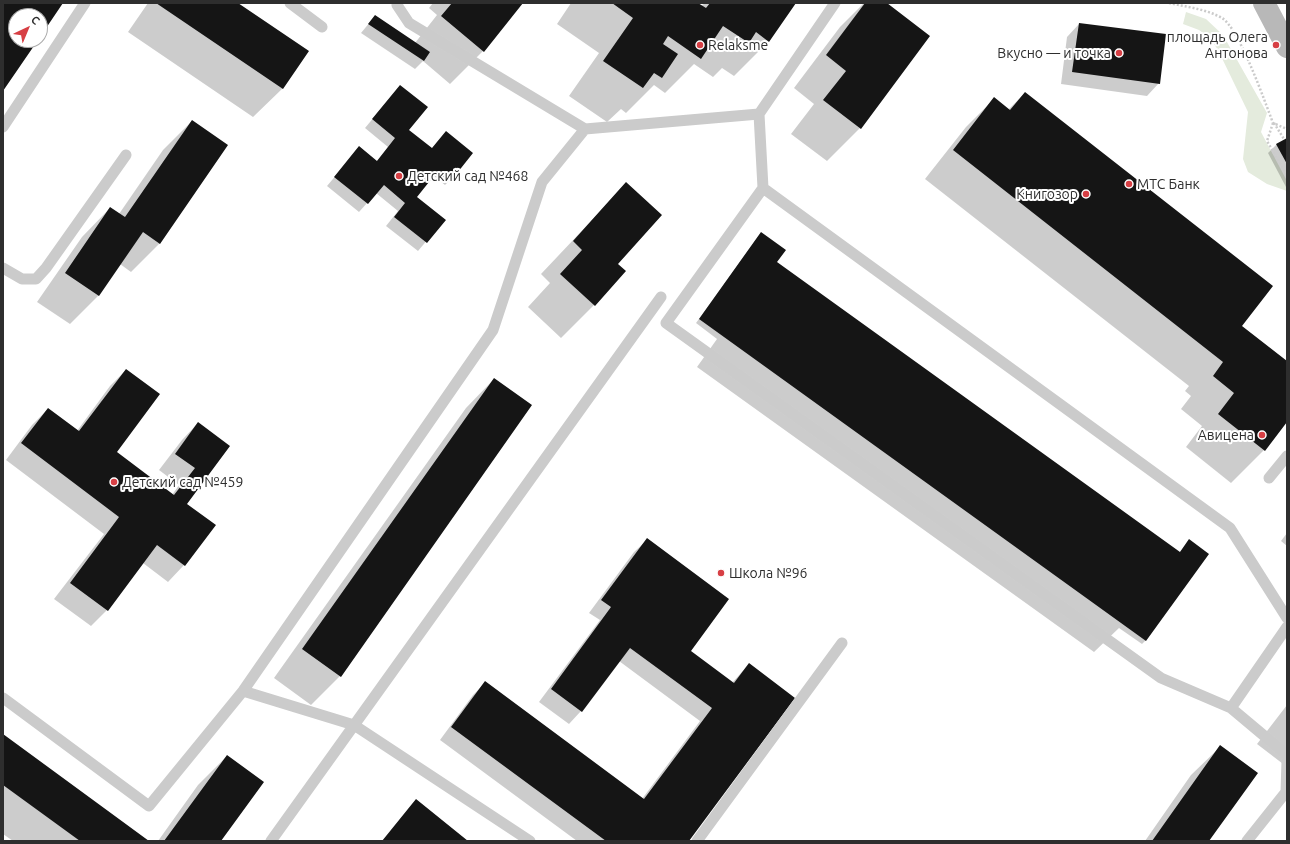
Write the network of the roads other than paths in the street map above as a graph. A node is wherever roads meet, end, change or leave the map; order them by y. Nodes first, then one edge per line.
1 (85, 3) edge
2 (290, 3) edge
3 (398, 3) edge
4 (835, 3) edge
5 (1264, 3) edge
6 (322, 27) dead end
7 (1287, 47) edge
8 (759, 114) junction
9 (3, 126) edge
10 (585, 129) junction
11 (126, 155) dead end
12 (763, 188) junction
13 (3, 268) edge
14 (661, 297) dead end
15 (1287, 456) edge
16 (1269, 478) dead end
17 (1287, 618) edge
18 (1287, 627) edge
19 (842, 643) dead end
20 (243, 691) junction
21 (3, 698) edge
22 (1230, 708) junction
23 (354, 725) junction
24 (1287, 755) edge
25 (1287, 761) edge
26 (271, 841) edge
27 (530, 841) edge
28 (697, 841) edge
29 (1247, 841) edge

1 - 9 lane
2 - 6 lane
3 - 10 lane
4 - 8 lane
5 - 7 main road
8 - 10 lane
8 - 12 lane
10 - 20 lane
11 - 13 lane
12 - 17 lane
12 - 22 lane
14 - 23 lane
15 - 16 lane
18 - 22 lane
19 - 28 lane
20 - 21 lane
20 - 23 lane
22 - 24 lane
23 - 26 lane
23 - 27 lane
25 - 29 lane

